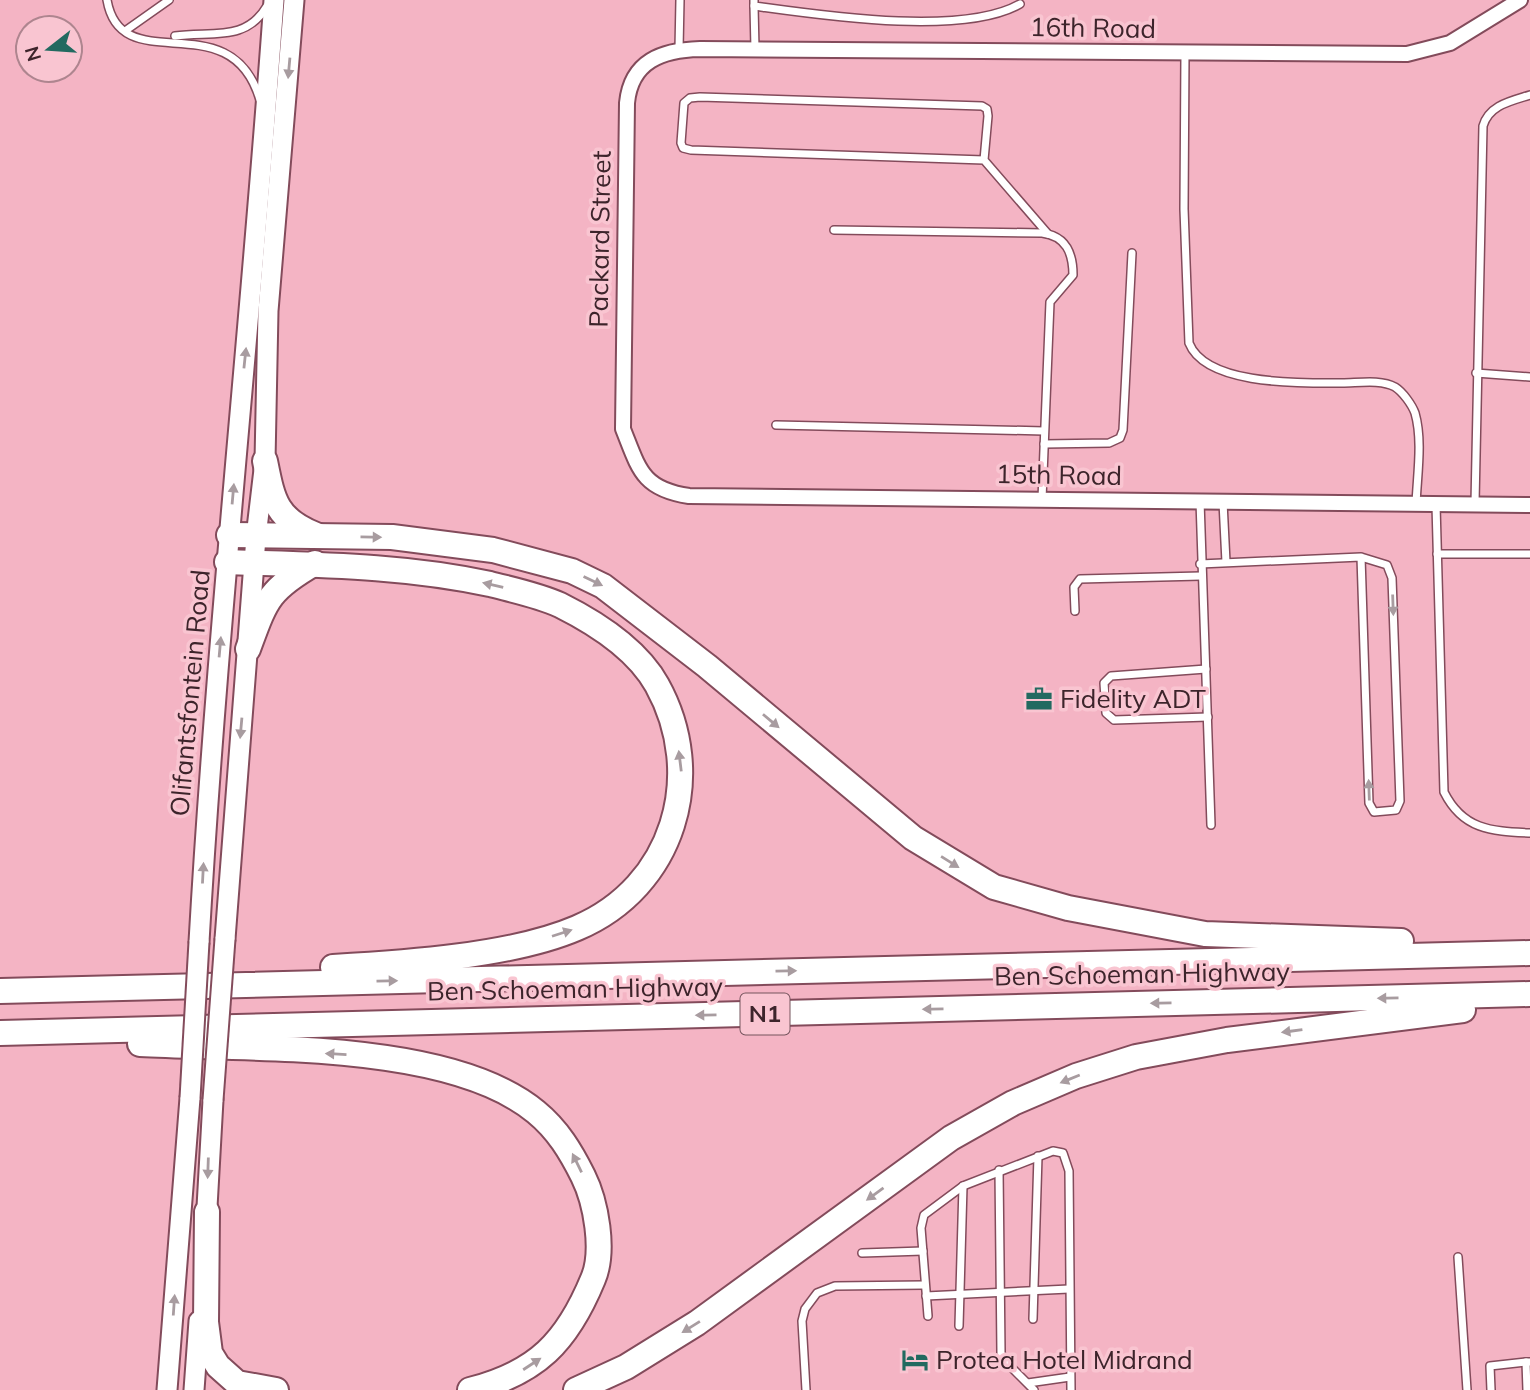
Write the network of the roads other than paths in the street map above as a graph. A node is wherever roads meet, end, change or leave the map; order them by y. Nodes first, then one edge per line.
1 (107, 0) edge
2 (169, 0) edge
3 (273, 0) edge
4 (294, 0) edge
5 (680, 0) edge
6 (1520, 0) edge
7 (754, 3) edge
8 (1020, 4) dead end
9 (125, 31) junction
10 (157, 38) junction
11 (678, 49) junction
12 (755, 49) junction
13 (1185, 53) junction
14 (652, 58) joint
15 (1530, 95) edge
16 (266, 124) junction
17 (984, 160) junction
18 (834, 230) dead end
19 (1048, 234) junction
20 (1132, 253) dead end
21 (1476, 373) junction
22 (1530, 377) edge
23 (776, 425) dead end
24 (623, 429) joint
25 (1044, 431) junction
26 (1044, 444) junction
27 (265, 461) junction
28 (1041, 499) junction
29 (1200, 501) junction
30 (1223, 502) junction
31 (1475, 503) junction
32 (1416, 505) junction
33 (1436, 505) junction
34 (1530, 505) edge
35 (229, 535) junction
36 (318, 536) junction
37 (256, 537) junction
38 (1437, 554) junction
39 (1530, 555) edge
40 (1361, 557) junction
41 (227, 562) junction
42 (1226, 562) junction
43 (254, 563) junction
44 (316, 563) junction
45 (1200, 564) junction
46 (1201, 576) junction
47 (1075, 611) dead end
48 (248, 649) junction
49 (1206, 669) junction
50 (1208, 717) junction
51 (1212, 825) dead end
52 (1530, 833) edge
53 (1530, 945) edge
54 (1530, 953) edge
55 (0, 990) edge
56 (1530, 994) edge
57 (1530, 1003) edge
58 (0, 1036) edge
59 (1038, 1156) junction
60 (999, 1170) junction
61 (962, 1186) junction
62 (207, 1212) junction
63 (923, 1251) junction
64 (862, 1254) dead end
65 (1458, 1257) dead end
66 (924, 1285) junction
67 (1069, 1289) junction
68 (1033, 1290) junction
69 (999, 1293) junction
70 (958, 1295) junction
71 (926, 1296) junction
72 (928, 1316) dead end
73 (1033, 1319) dead end
74 (959, 1326) dead end
75 (1528, 1362) edge
76 (1070, 1377) junction
77 (1031, 1387) edge
78 (167, 1390) edge
79 (194, 1390) edge
80 (276, 1390) edge
81 (470, 1390) edge
82 (576, 1390) edge
83 (806, 1390) edge
84 (1070, 1390) edge
85 (1467, 1390) edge
86 (1491, 1390) edge
87 (1527, 1390) edge

1 - 9 lane
2 - 9 lane
3 - 10 lane
3 - 16 main road, Olifantsfontein Road
4 -> 27 main road, Olifantsfontein Road
5 - 11 lane
6 - 13 street, 16th Road
7 - 8 lane
7 - 12 lane
9 - 10 lane
10 - 16 lane
11 - 12 street, 16th Road
11 - 14 street, 16th Road
12 - 13 street, 16th Road
13 - 32 lane
14 - 24 street, Packard Street
15 - 21 lane
35 -> 16 main road, Olifantsfontein Road
17 - 17 lane
17 - 19 lane
18 - 19 lane
19 - 25 lane
20 - 26 lane
21 - 22 lane
21 - 31 lane
23 - 25 lane
24 - 28 street, 15th Road
25 - 26 lane
26 - 28 lane
27 - 36 highway
27 - 37 main road, Olifantsfontein Road
28 - 29 street, 15th Road
29 - 30 street, 15th Road
29 - 45 lane
30 - 32 street, 15th Road
30 - 42 lane
31 - 33 street, 15th Road
31 - 34 street, 15th Road
32 - 33 street, 15th Road
33 - 38 lane
35 - 37 highway
35 - 41 main road, Olifantsfontein Road
36 - 37 highway
36 -> 53 highway
37 - 43 main road, Olifantsfontein Road
38 - 39 lane
38 - 52 lane
40 -> 40 lane
40 - 42 lane
41 - 43 highway
78 -> 41 main road, Olifantsfontein Road, bridge
42 - 45 lane
43 - 44 highway
43 - 48 main road, Olifantsfontein Road
44 - 48 highway
55 -> 44 highway
45 - 46 lane
46 - 47 lane
46 - 49 lane
48 -> 62 main road, Olifantsfontein Road, bridge
49 - 50 lane
49 - 50 lane
50 - 51 lane
55 -> 54 highway, Ben Schoeman Highway / N1
56 -> 58 highway, Ben Schoeman Highway / N1
57 -> 82 highway
81 -> 58 highway
59 - 60 lane
59 - 67 lane
59 - 68 lane
60 - 61 lane
60 - 69 lane
61 - 63 lane
61 - 70 lane
62 - 79 main road, Olifantsfontein Road
62 - 80 highway
63 - 64 lane
63 - 66 lane
65 - 85 lane
66 - 71 lane
66 - 83 lane
67 - 68 lane
67 - 76 lane
68 - 69 lane
68 - 73 lane
69 - 70 lane
69 - 77 lane
70 - 71 lane
70 - 74 lane
71 - 72 lane
75 - 86 lane
75 - 87 lane
76 - 77 lane
76 - 84 lane

